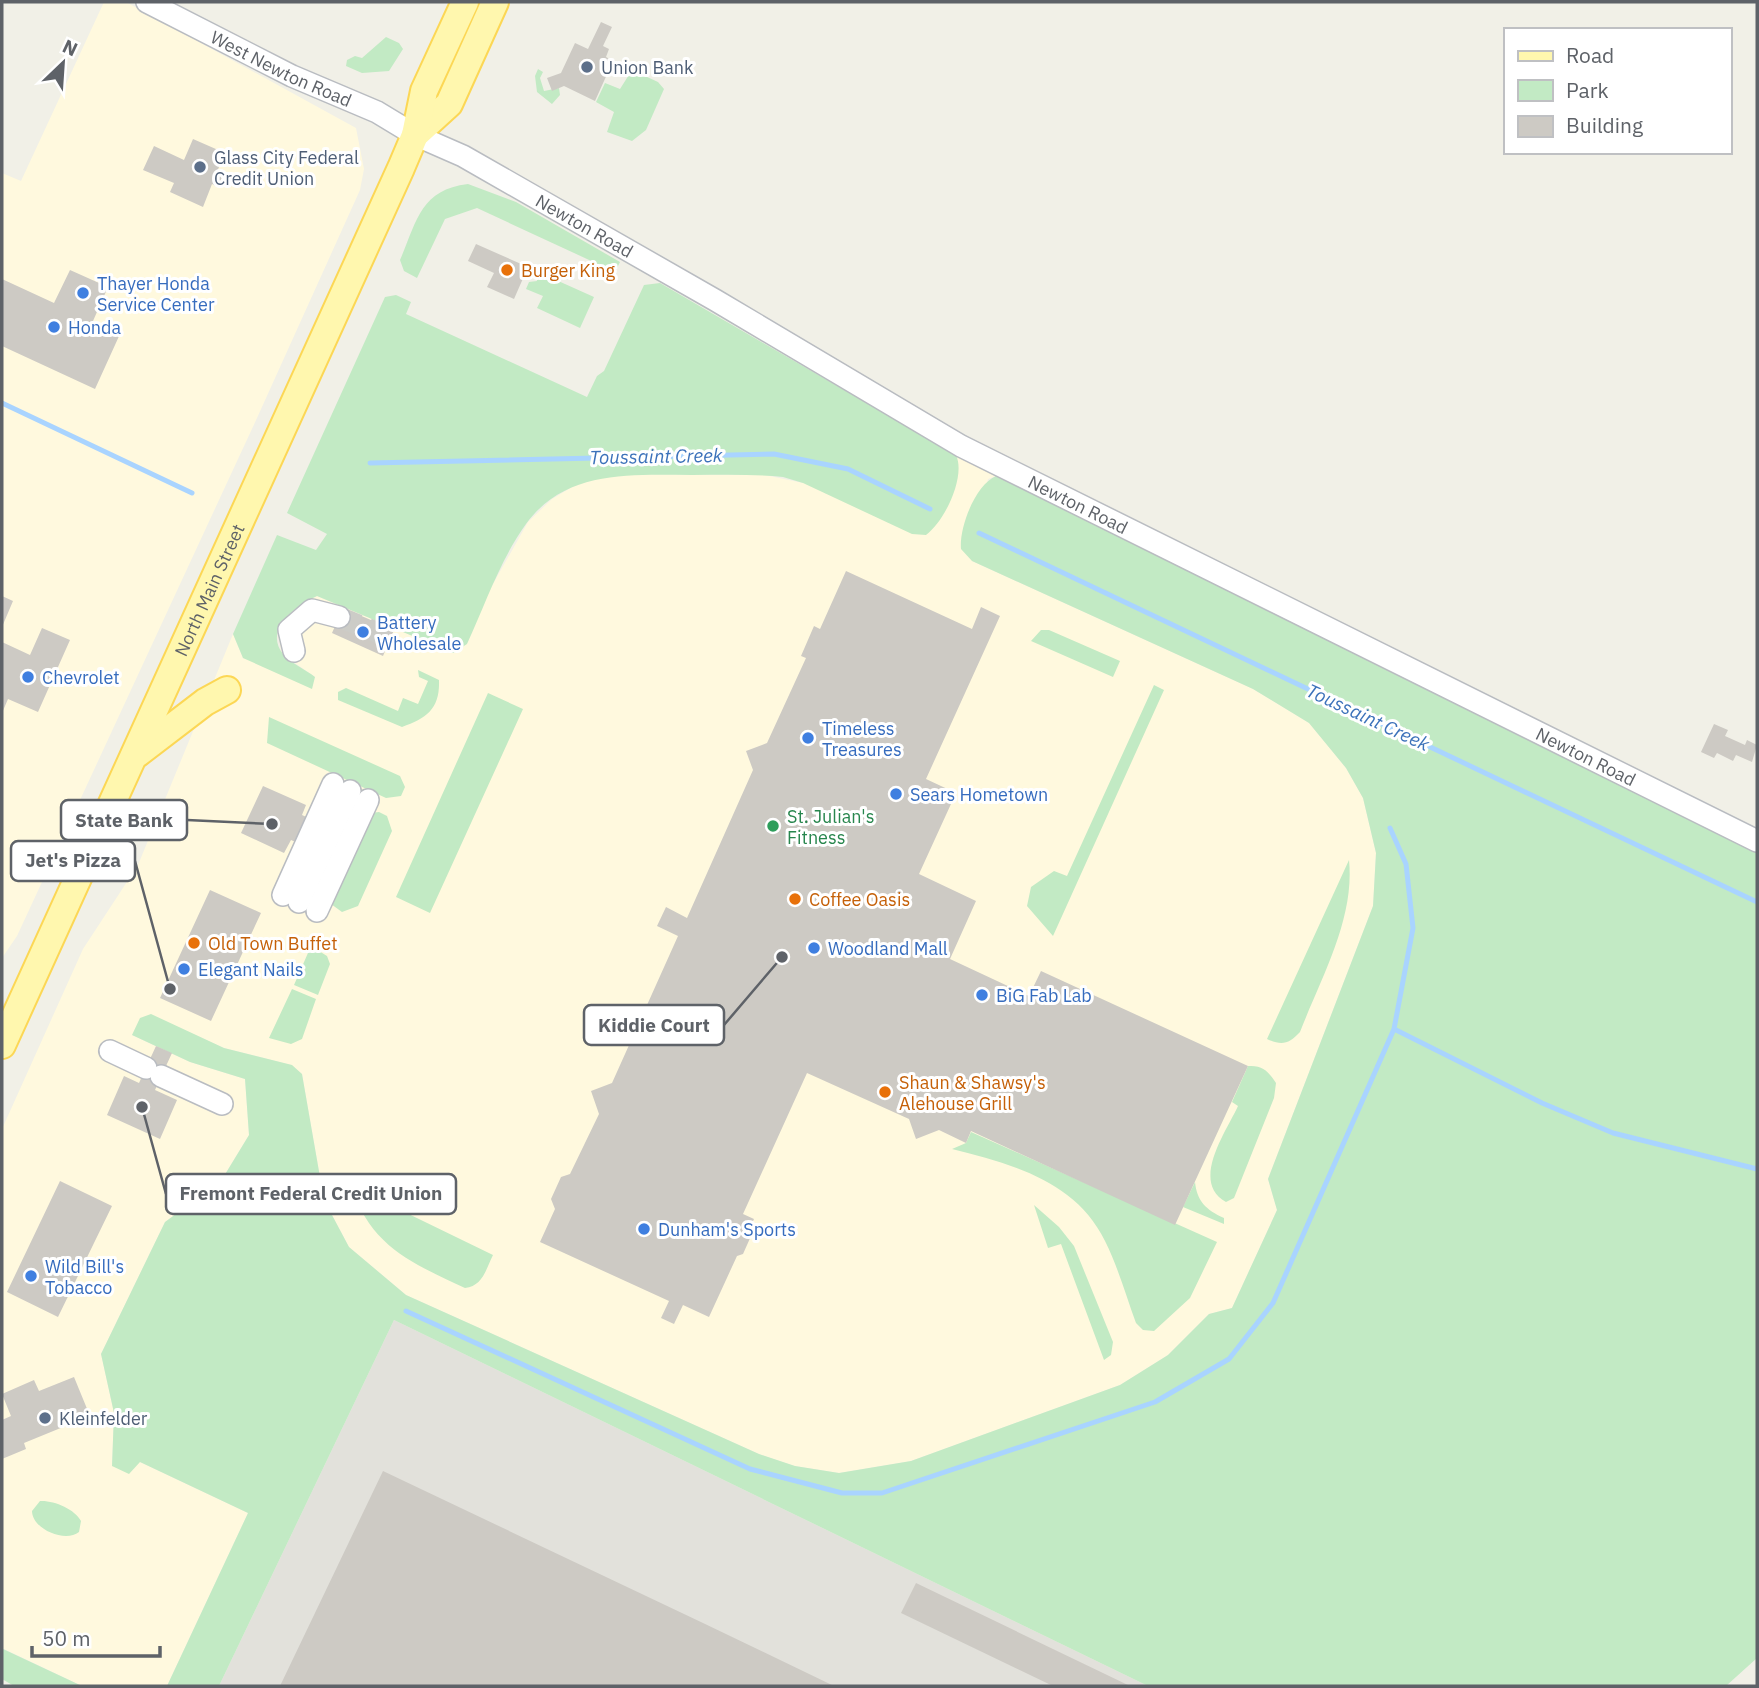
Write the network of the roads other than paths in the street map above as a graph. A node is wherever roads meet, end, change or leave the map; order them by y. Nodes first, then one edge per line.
1 (148, 2) edge
2 (465, 2) edge
3 (495, 2) edge
4 (415, 135) junction
5 (339, 617) tunnel mouth
6 (295, 651) dead end
7 (227, 690) dead end
8 (133, 757) junction
9 (350, 792) joint
10 (1757, 841) edge
11 (8, 1012) edge
12 (2, 1045) edge
13 (110, 1051) dead end
14 (222, 1104) dead end

1 - 4 street, West Newton Road
2 - 4 main road
3 - 4 main road
4 - 8 main road, North Main Street
4 - 10 street, Newton Road
5 - 6 street
7 - 8 main road
8 - 11 main road, North Main Street
9 - 9 street
11 - 12 main road, North Main Street
13 - 14 street

